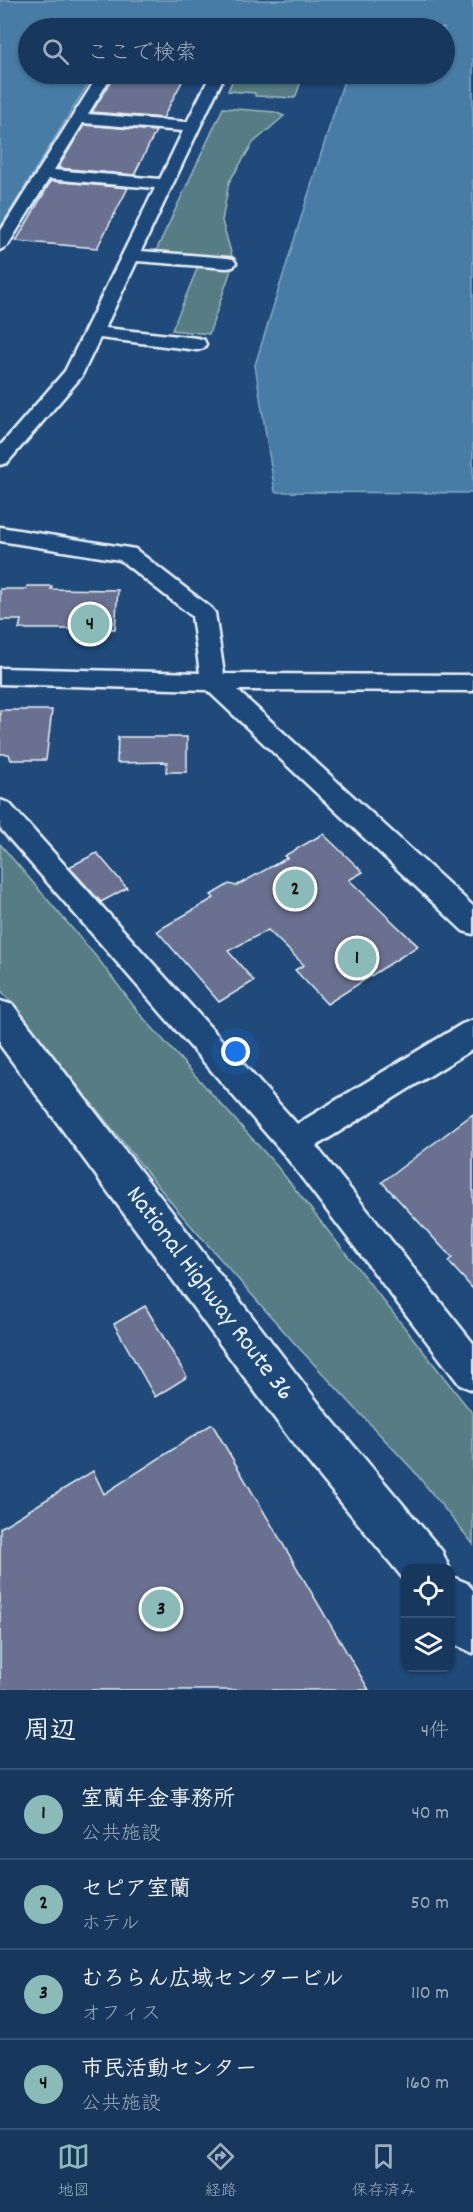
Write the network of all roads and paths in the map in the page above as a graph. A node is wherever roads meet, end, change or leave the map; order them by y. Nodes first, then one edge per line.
1 (100, 84) edge
2 (213, 84) edge
3 (78, 118) junction
4 (192, 126) junction
5 (44, 174) junction
6 (165, 184) junction
7 (0, 245) edge
8 (130, 255) junction
9 (227, 263) dead end
10 (93, 332) junction
11 (197, 344) dead end
12 (0, 425) edge
13 (27, 428) junction
14 (0, 459) edge
15 (1, 534) edge
16 (0, 676) edge
17 (213, 682) junction
18 (473, 683) edge
19 (0, 810) edge
20 (473, 923) edge
21 (0, 1016) edge
22 (473, 1033) edge
23 (294, 1143) junction
24 (473, 1372) edge
25 (421, 1564) edge
26 (455, 1606) edge
27 (473, 1628) edge

1 - 3 street
2 - 4 street
3 - 4 street
3 - 5 street
4 - 6 street
5 - 6 street
5 - 7 street
6 - 8 street
8 - 9 street
8 - 10 street
10 - 11 street
10 - 13 street
12 - 13 street
13 - 14 street
15 - 17 street
16 - 17 street
17 - 18 street
17 - 20 street
19 - 23 street
21 - 25 highway, National Highway Route 36
22 - 23 street
23 - 24 street
26 - 27 highway

